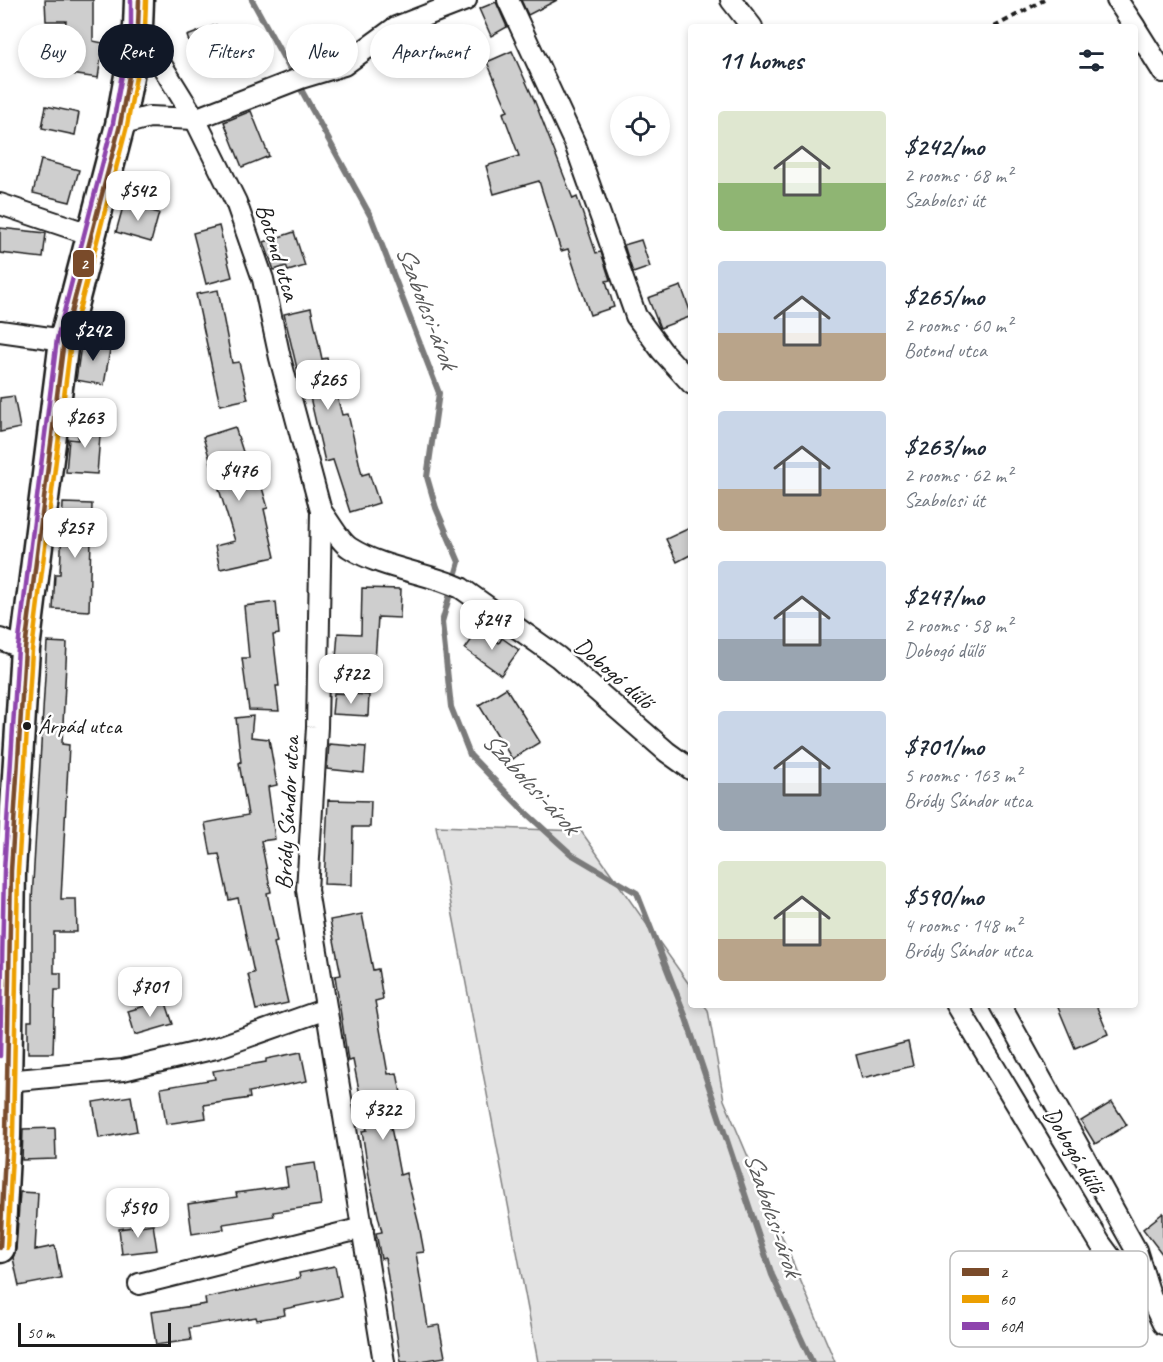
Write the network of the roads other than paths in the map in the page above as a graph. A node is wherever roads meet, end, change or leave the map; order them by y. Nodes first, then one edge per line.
1 (466, 0) edge
2 (508, 0) edge
3 (731, 0) edge
4 (1117, 0) edge
5 (138, 14) edge
6 (750, 24) edge
7 (1132, 24) edge
8 (1138, 33) edge
9 (1163, 72) edge
10 (195, 119) junction
11 (120, 125) junction
12 (0, 204) edge
13 (92, 235) junction
14 (0, 331) edge
15 (64, 340) junction
16 (688, 380) edge
17 (321, 511) junction
18 (12, 644) edge
19 (688, 767) edge
20 (959, 1008) edge
21 (1002, 1008) edge
22 (326, 1009) junction
23 (7, 1081) junction
24 (363, 1228) junction
25 (0, 1248) edge
26 (1106, 1251) edge
27 (1136, 1251) edge
28 (1148, 1280) edge
29 (139, 1284) dead end
30 (1158, 1305) edge
31 (1163, 1324) edge
32 (384, 1362) edge

1 - 10 street
2 - 16 street
3 - 6 street
4 - 7 street
5 - 10 street, Botond utca
5 - 11 street
8 - 9 street
10 - 11 street
10 - 17 street, Botond utca
11 - 13 street
12 - 13 street
13 - 15 street
14 - 15 street
15 - 18 street
17 - 19 street, Dobogó dűlő
17 - 22 street, Bródy Sándor utca
18 - 23 street
20 - 26 street, Dobogó dűlő
21 - 27 street
22 - 23 street
22 - 24 street, Bródy Sándor utca
23 - 25 street
24 - 29 street
24 - 32 street, Bródy Sándor utca
28 - 30 street
30 - 31 street

